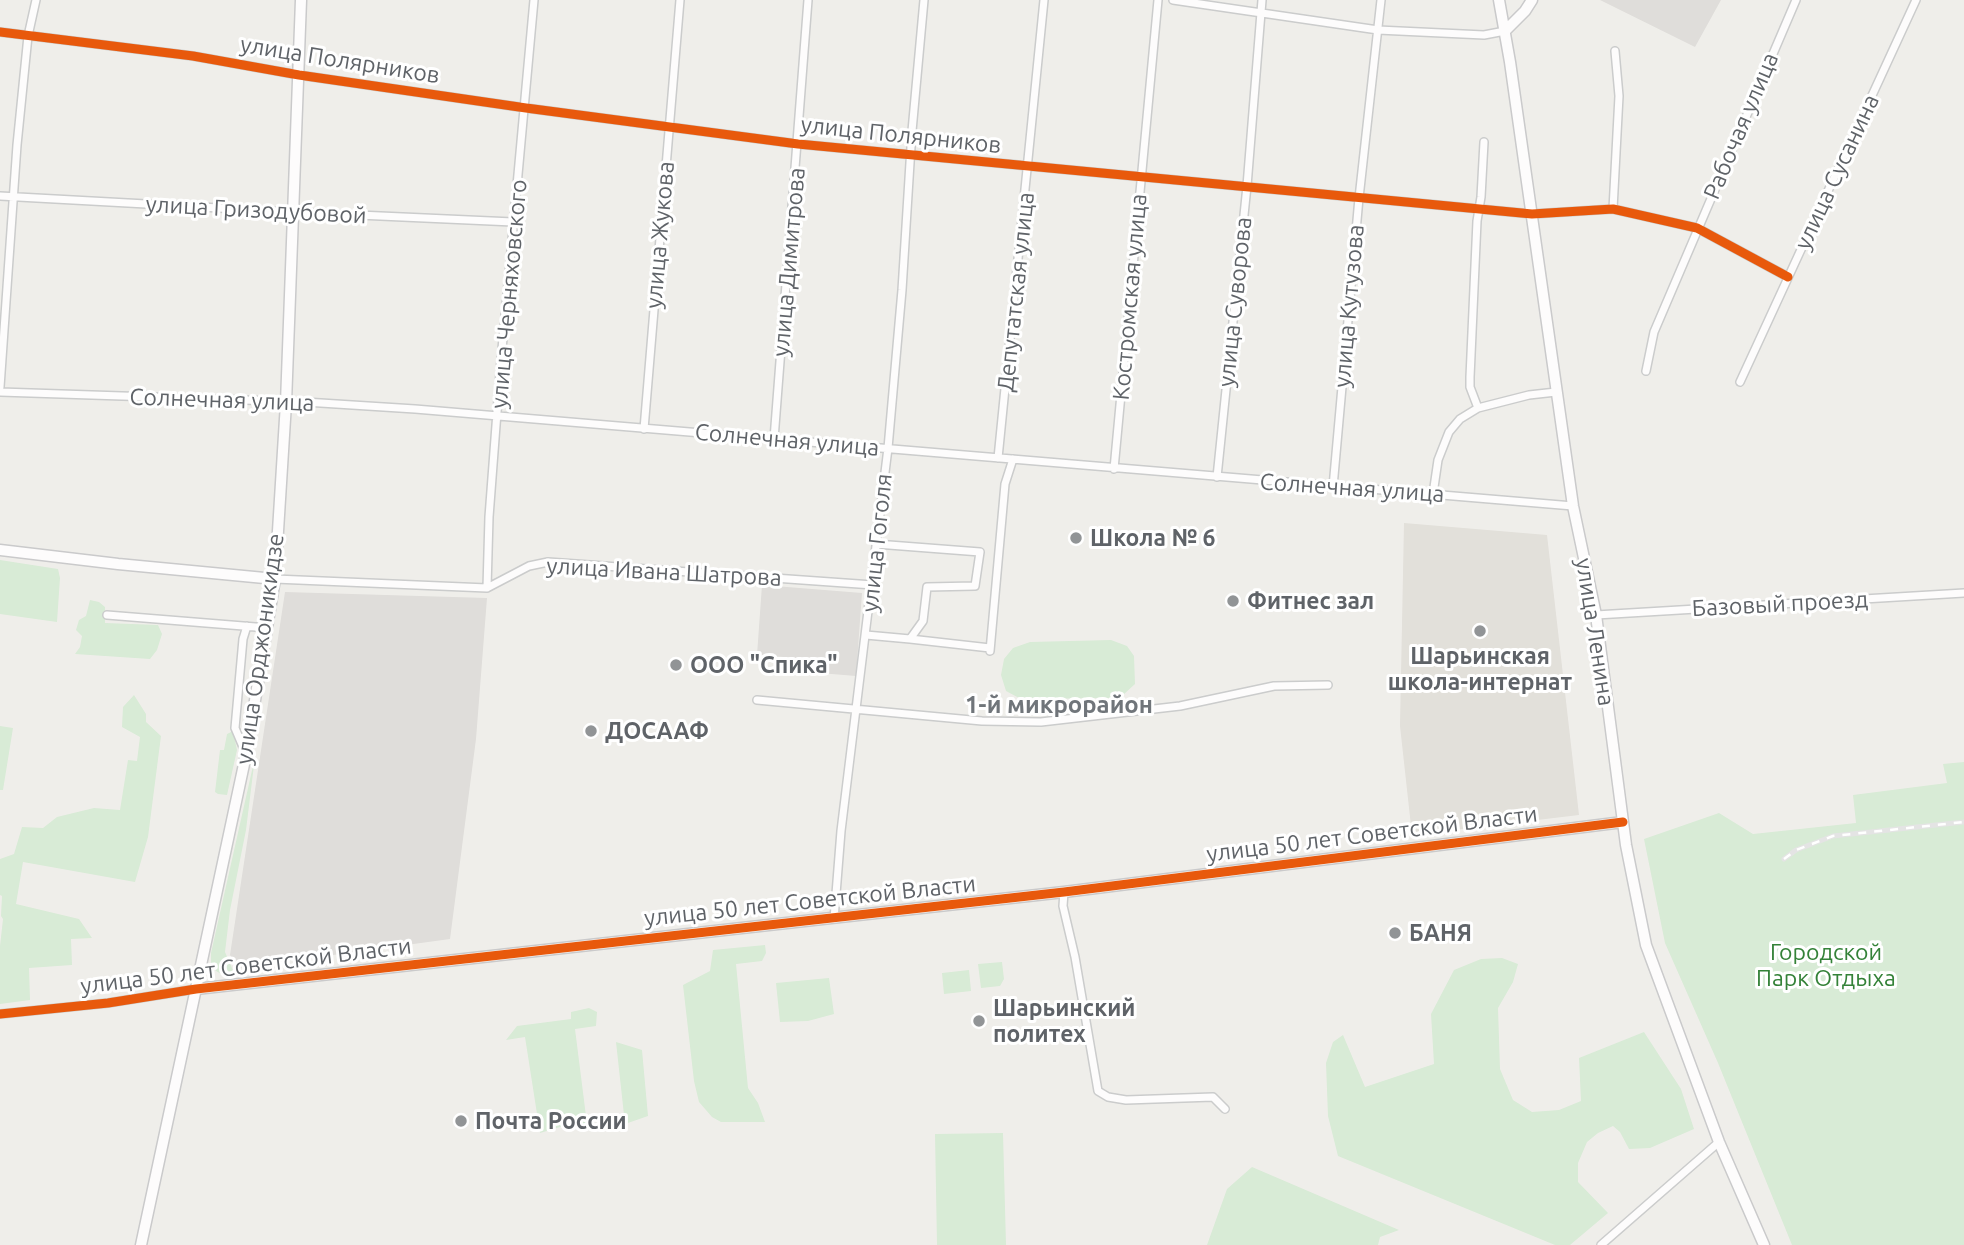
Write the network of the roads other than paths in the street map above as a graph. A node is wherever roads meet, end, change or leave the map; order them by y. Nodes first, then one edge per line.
1 (36, 0) edge
2 (301, 0) edge
3 (534, 0) edge
4 (680, 0) edge
5 (808, 0) edge
6 (924, 0) edge
7 (1044, 0) edge
8 (1158, 0) edge
9 (1173, 0) edge
10 (1262, 0) edge
11 (1381, 0) edge
12 (1499, 0) edge
13 (1532, 0) edge
14 (1796, 0) edge
15 (1916, 0) edge
16 (1261, 12) junction
17 (1378, 30) junction
18 (0, 32) edge
19 (1505, 32) junction
20 (28, 36) junction
21 (1615, 51) dead end
22 (299, 75) junction
23 (526, 108) junction
24 (669, 128) junction
25 (1484, 142) dead end
26 (798, 145) junction
27 (911, 157) junction
28 (1028, 168) junction
29 (1141, 177) junction
30 (1247, 186) junction
31 (0, 196) edge
32 (15, 196) junction
33 (1359, 198) junction
34 (1479, 208) junction
35 (1613, 209) junction
36 (292, 212) junction
37 (1532, 214) junction
38 (513, 222) junction
39 (1697, 228) junction
40 (1788, 277) junction
41 (1646, 371) dead end
42 (1740, 382) dead end
43 (0, 389) edge
44 (1556, 392) junction
45 (286, 403) junction
46 (1478, 408) junction
47 (499, 416) junction
48 (645, 429) junction
49 (774, 439) junction
50 (888, 448) junction
51 (999, 458) junction
52 (1013, 459) junction
53 (1114, 469) junction
54 (1217, 477) junction
55 (1332, 487) junction
56 (1433, 494) junction
57 (1573, 506) junction
58 (876, 544) junction
59 (0, 550) edge
60 (275, 579) junction
61 (873, 585) junction
62 (487, 588) junction
63 (1964, 593) edge
64 (107, 615) dead end
65 (1596, 615) junction
66 (247, 626) junction
67 (268, 628) junction
68 (866, 635) junction
69 (910, 639) junction
70 (1328, 685) dead end
71 (757, 700) dead end
72 (857, 708) junction
73 (246, 755) junction
74 (1623, 822) junction
75 (1064, 892) junction
76 (834, 919) junction
77 (196, 989) junction
78 (0, 1014) edge
79 (1224, 1109) dead end
80 (1719, 1142) junction
81 (141, 1245) edge
82 (1601, 1245) edge
83 (1764, 1245) edge

1 - 20 street
2 - 22 street, улица Орджоникидзе
3 - 23 street, улица Черняховского
4 - 24 street, улица Жукова
5 - 26 street, улица Димитрова
6 - 27 street, улица Гоголя
7 - 28 street, Депутатская улица
8 - 29 street, Костромская улица
9 - 16 street
10 - 16 street, улица Суворова
11 - 17 street, улица Кутузова
12 - 19 street, улица Ленина
13 - 19 street
14 - 39 street, Рабочая улица
15 - 40 street, улица Сусанина
16 - 17 street
16 - 30 street, улица Суворова
17 - 19 street
17 - 33 street, улица Кутузова
18 - 20 street, улица Полярников
19 - 37 street, улица Ленина
20 - 22 street, улица Полярников
20 - 32 street
21 - 35 street
22 - 23 street, улица Полярников
22 - 36 street, улица Орджоникидзе
23 - 24 street, улица Полярников
23 - 38 street, улица Черняховского
24 - 26 street, улица Полярников
24 - 48 street, улица Жукова
25 - 34 street
26 - 27 street, улица Полярников
26 - 49 street, улица Димитрова
27 - 28 street, улица Полярников
27 - 50 street, улица Гоголя
28 - 29 street, улица Полярников
28 - 51 street, Депутатская улица
29 - 30 street, улица Полярников
29 - 53 street, Костромская улица
30 - 33 street, улица Полярников
30 - 54 street, улица Суворова
31 - 32 street, улица Гризодубовой
32 - 36 street, улица Гризодубовой
32 - 43 street
33 - 34 street, улица Полярников
33 - 55 street, улица Кутузова
34 - 37 street, улица Полярников
34 - 46 street
35 - 37 street, улица Полярников
35 - 39 street, улица Полярников
36 - 38 street, улица Гризодубовой
36 - 45 street, улица Орджоникидзе
37 - 44 street, улица Ленина
38 - 47 street, улица Черняховского
39 - 40 street, улица Полярников
39 - 41 street, Рабочая улица
40 - 42 street, улица Сусанина
43 - 45 street, Солнечная улица
44 - 46 street
44 - 57 street, улица Ленина
45 - 47 street, Солнечная улица
45 - 60 street, улица Орджоникидзе
46 - 56 street
47 - 48 street, Солнечная улица
47 - 62 street, улица Черняховского
48 - 49 street, Солнечная улица
49 - 50 street, Солнечная улица
50 - 51 street, Солнечная улица
50 - 58 street, улица Гоголя
51 - 52 street, Солнечная улица
52 - 53 street, Солнечная улица
52 - 69 street
53 - 54 street, Солнечная улица
54 - 55 street, Солнечная улица
55 - 56 street, Солнечная улица
56 - 57 street, Солнечная улица
57 - 65 street, улица Ленина
58 - 61 street, улица Гоголя
58 - 69 street
59 - 60 street, улица Ивана Шатрова
60 - 62 street, улица Ивана Шатрова
60 - 67 street, улица Орджоникидзе
61 - 62 street, улица Ивана Шатрова
61 - 68 street, улица Гоголя
63 - 65 street, Базовый проезд
64 - 66 street
65 - 74 street, улица Ленина
66 - 67 street
66 - 73 street
67 - 73 street, улица Орджоникидзе
68 - 69 street
68 - 72 street, улица Гоголя
70 - 72 street
71 - 72 street
72 - 76 street, улица Гоголя
73 - 77 street, улица Орджоникидзе
74 - 75 street, улица 50 лет Советской Власти
74 - 80 street, улица Ленина
75 - 76 street, улица 50 лет Советской Власти
75 - 79 street
76 - 77 street, улица 50 лет Советской Власти
77 - 78 street, улица 50 лет Советской Власти
77 - 81 street, улица Орджоникидзе
80 - 82 street
80 - 83 street, улица Ленина

